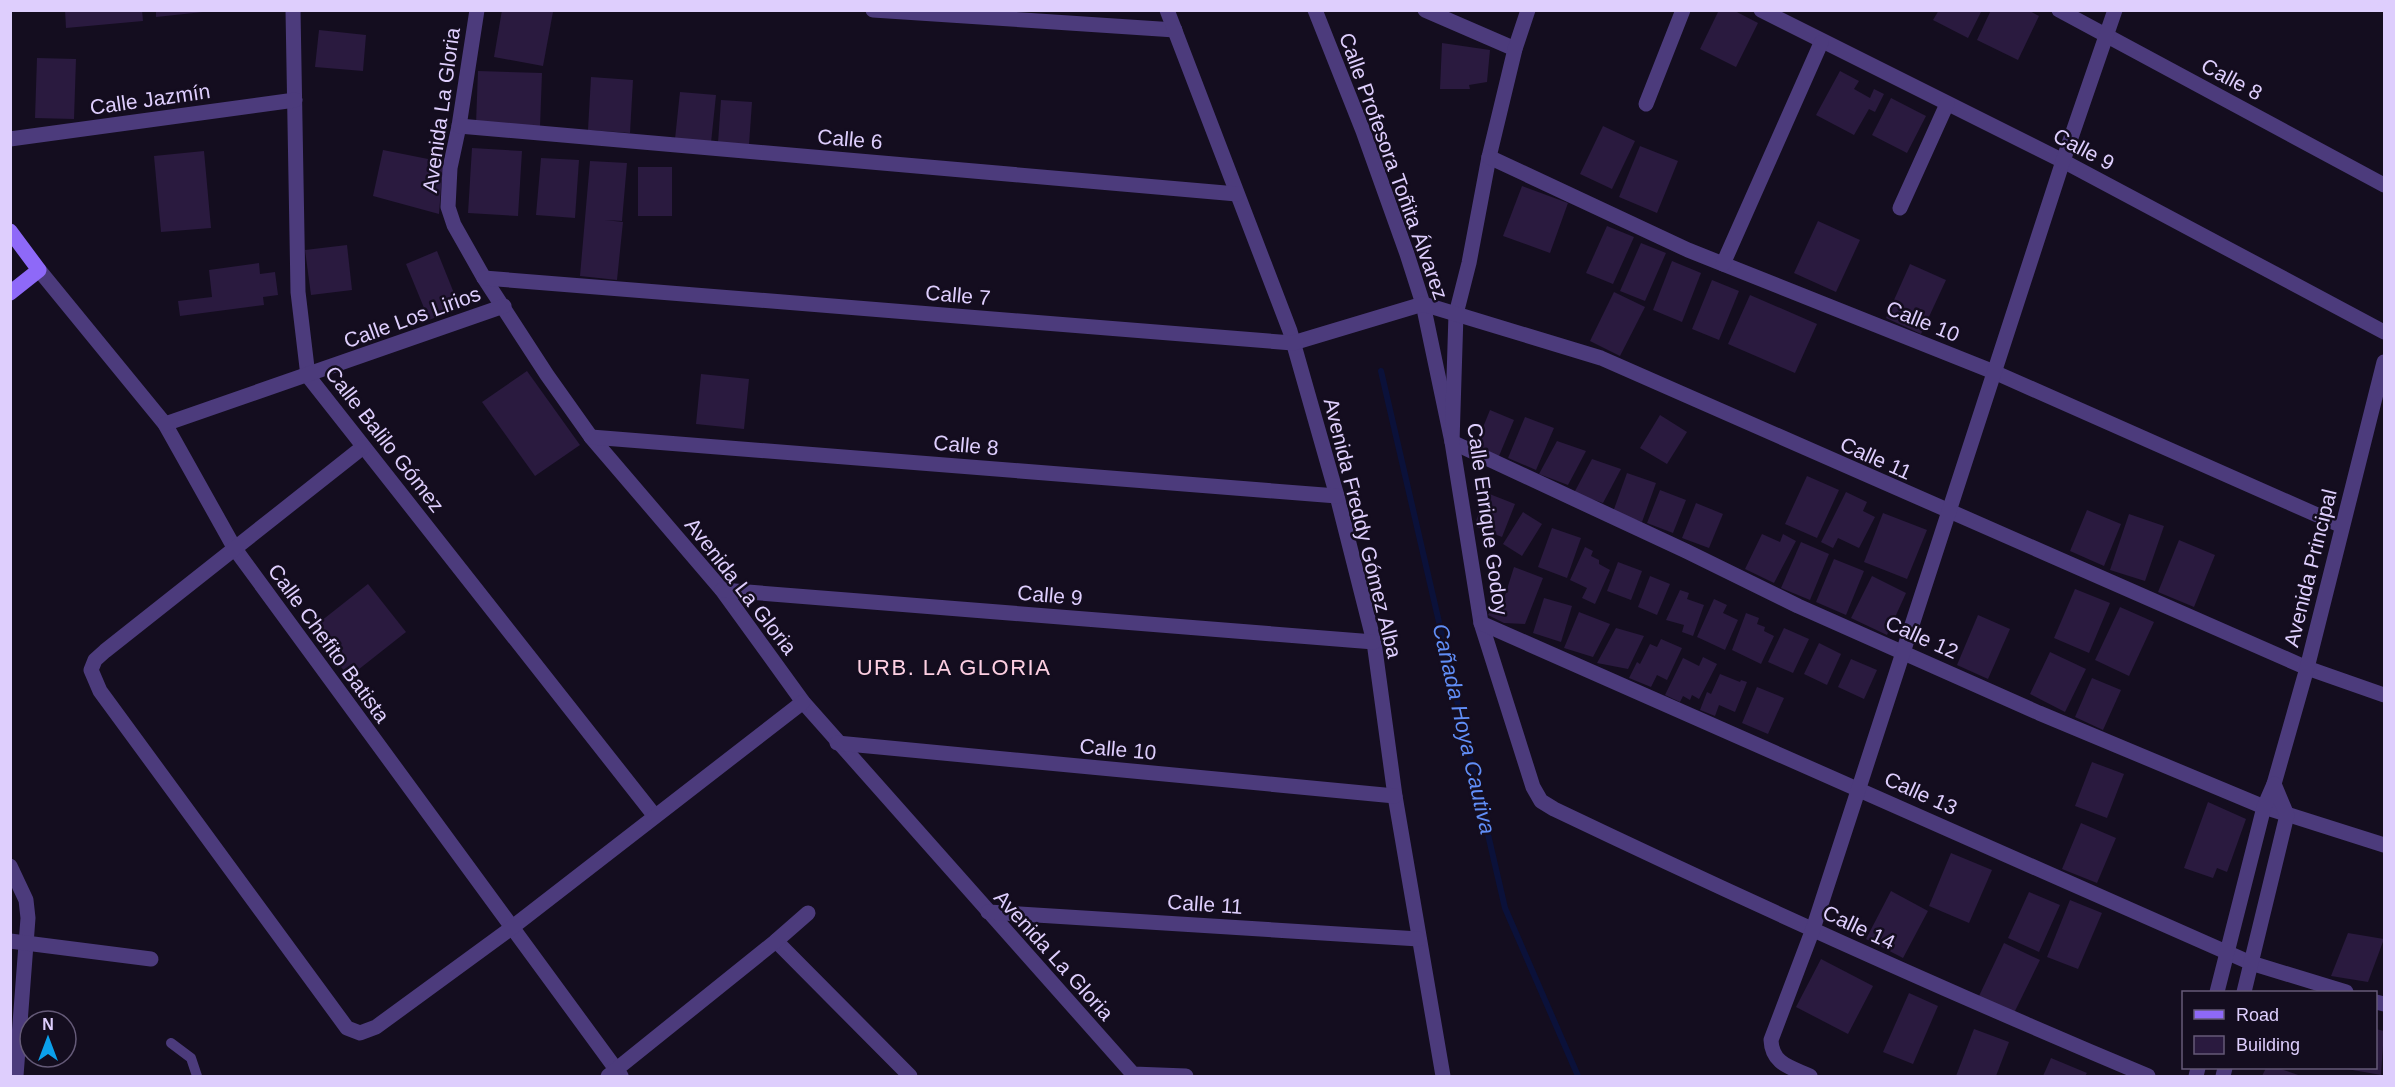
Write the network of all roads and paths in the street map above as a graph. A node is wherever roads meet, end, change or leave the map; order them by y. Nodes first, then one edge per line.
1 (293, 10) edge
2 (477, 10) edge
3 (873, 10) edge
4 (1167, 10) edge
5 (1315, 10) edge
6 (1425, 10) edge
7 (1528, 10) edge
8 (1683, 10) edge
9 (1761, 10) edge
10 (2059, 10) edge
11 (2115, 10) edge
12 (1174, 30) junction
13 (2106, 35) junction
14 (1821, 43) junction
15 (1515, 49) junction
16 (295, 100) junction
17 (1646, 104) dead end
18 (1947, 104) junction
19 (459, 126) junction
20 (10, 140) edge
21 (1489, 157) junction
22 (2063, 161) junction
23 (2385, 185) edge
24 (1237, 194) junction
25 (1900, 208) dead end
26 (10, 231) edge
27 (1723, 264) junction
28 (39, 270) junction
29 (484, 278) junction
30 (10, 293) edge
31 (1423, 304) junction
32 (504, 306) junction
33 (1456, 314) junction
34 (2385, 332) edge
35 (1293, 343) junction
36 (2385, 362) edge
37 (1994, 372) junction
38 (308, 376) junction
39 (165, 424) junction
40 (591, 437) junction
41 (1452, 442) junction
42 (363, 447) junction
43 (1337, 496) junction
44 (1949, 512) junction
45 (2342, 526) junction
46 (235, 549) junction
47 (722, 590) junction
48 (1481, 623) junction
49 (1374, 642) junction
50 (1905, 651) junction
51 (2307, 668) junction
52 (2385, 695) edge
53 (803, 702) junction
54 (837, 743) junction
55 (2274, 784) junction
56 (1859, 788) junction
57 (1395, 796) junction
58 (2264, 807) junction
59 (1554, 809) joint
60 (654, 815) junction
61 (2287, 815) junction
62 (2385, 845) edge
63 (10, 866) edge
64 (808, 912) dead end
65 (988, 912) junction
66 (510, 929) junction
67 (1813, 929) junction
68 (1419, 939) junction
69 (10, 941) edge
70 (776, 941) junction
71 (28, 943) junction
72 (2228, 953) junction
73 (151, 959) dead end
74 (2251, 963) junction
75 (2218, 991) edge
76 (2244, 991) edge
77 (2340, 991) edge
78 (171, 1043) dead end
79 (615, 1074) edge
80 (16, 1077) edge
81 (197, 1077) edge
82 (910, 1077) edge
83 (1186, 1077) edge
84 (1443, 1077) edge
85 (1810, 1077) edge
86 (2148, 1077) edge

1 - 16 street, Calle Balilo Gómez
2 - 19 street, Avenida La Gloria
3 - 12 street
4 - 12 street, Avenida Freddy Gómez Alba
5 - 31 street, Calle Profesora Toñita Álvarez
6 - 15 street
7 - 15 street, Calle Enrique Godoy
8 - 17 street
9 - 14 street, Calle 9
10 - 13 street, Calle 8
11 - 13 street
12 - 24 street, Avenida Freddy Gómez Alba
13 - 22 street
13 - 23 street, Calle 8
14 - 18 street, Calle 9
14 - 27 street
15 - 21 street, Calle Enrique Godoy
16 - 20 street, Calle Jazmín
16 - 38 street, Calle Balilo Gómez
18 - 22 street, Calle 9
18 - 25 street
19 - 24 street, Calle 6
19 - 29 street, Avenida La Gloria
21 - 27 street, Calle 10
21 - 33 street, Calle Enrique Godoy
22 - 34 street, Calle 9
22 - 37 street
24 - 35 street, Avenida Freddy Gómez Alba
26 - 28 street, Calle Chefito Batista
27 - 37 street, Calle 10
28 - 30 street
28 - 39 street, Calle Chefito Batista
29 - 32 street, Avenida La Gloria
29 - 35 street, Calle 7
31 - 33 street, Calle 11
31 - 35 street, Calle 7
31 - 41 street, Calle Profesora Toñita Álvarez
32 - 38 street, Calle Los Lirios
32 - 40 street, Avenida La Gloria
33 - 41 street, Calle Enrique Godoy
33 - 44 street, Calle 11
35 - 43 street, Avenida Freddy Gómez Alba
36 - 45 street, Avenida Principal
37 - 44 street
37 - 45 street, Calle 10
38 - 39 street, Calle Los Lirios
38 - 42 street, Calle Balilo Gómez
39 - 46 street, Calle Chefito Batista
40 - 43 street, Calle 8
40 - 47 street, Avenida La Gloria
41 - 48 street, Calle Enrique Godoy
41 - 50 street, Calle 12
42 - 46 street
42 - 60 street, Calle Balilo Gómez
43 - 49 street, Avenida Freddy Gómez Alba
44 - 50 street
44 - 51 street, Calle 11
45 - 51 street, Avenida Principal
46 - 66 street, Calle Chefito Batista
46 - 66 street
47 - 49 street, Calle 9
47 - 53 street, Avenida La Gloria
48 - 56 street, Calle 13
48 - 59 street, Calle Enrique Godoy
49 - 57 street, Avenida Freddy Gómez Alba
50 - 56 street
50 - 58 street, Calle 12
51 - 52 street, Calle 11
51 - 55 street, Avenida Principal
53 - 54 street, Avenida La Gloria
53 - 60 street
54 - 57 street, Calle 10
54 - 65 street, Avenida La Gloria
55 - 58 street, Avenida Principal
55 - 61 street
56 - 67 street
56 - 72 street, Calle 13
57 - 68 street, Avenida Freddy Gómez Alba
58 - 61 street, Calle 12
58 - 72 street, Avenida Principal
59 - 67 street, Calle 14
60 - 66 street
61 - 62 street, Calle 12
61 - 74 street
63 - 71 street
64 - 70 street
65 - 68 street, Calle 11
65 - 83 street, Avenida La Gloria
66 - 79 street, Calle Chefito Batista
67 - 85 street
67 - 86 street, Calle 14
68 - 84 street, Avenida Freddy Gómez Alba
69 - 71 street
70 - 79 street
70 - 82 street
71 - 73 street
71 - 80 street
72 - 74 street, Calle 13
72 - 75 street, Avenida Principal
74 - 76 street
74 - 77 street, Calle 13
78 - 81 lane

